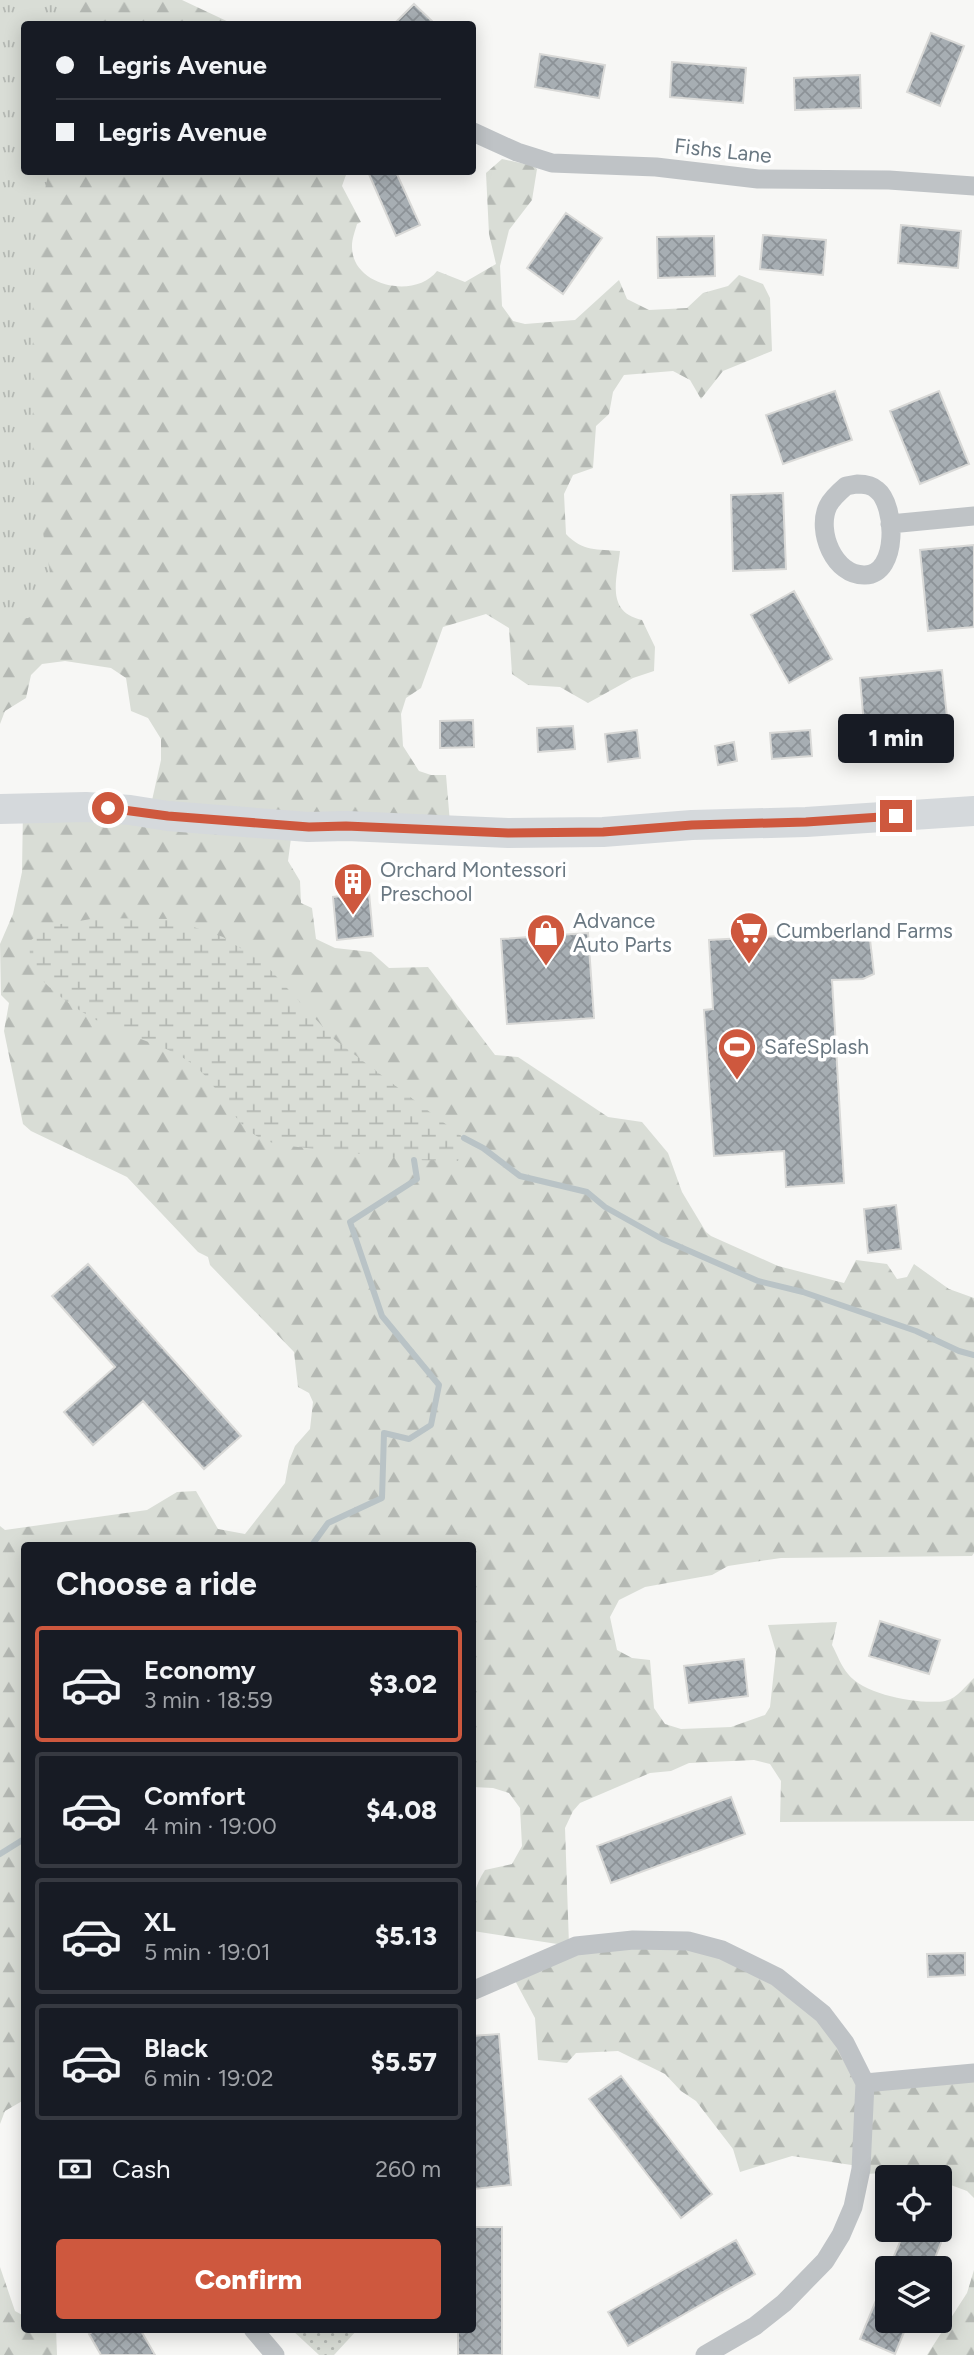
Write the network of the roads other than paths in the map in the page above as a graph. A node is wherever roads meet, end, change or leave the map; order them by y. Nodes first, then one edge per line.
1 (476, 133) edge
2 (974, 186) edge
3 (974, 516) edge
4 (890, 524) junction
5 (0, 809) edge
6 (974, 811) edge
7 (476, 1989) edge
8 (974, 2073) edge
9 (864, 2082) junction
10 (256, 2333) edge
11 (275, 2355) edge
12 (705, 2355) edge

1 - 2 street, Fishs Lane
3 - 4 street
4 - 4 street
5 - 6 main road
7 - 9 street
8 - 9 street
9 - 12 street
10 - 11 street

